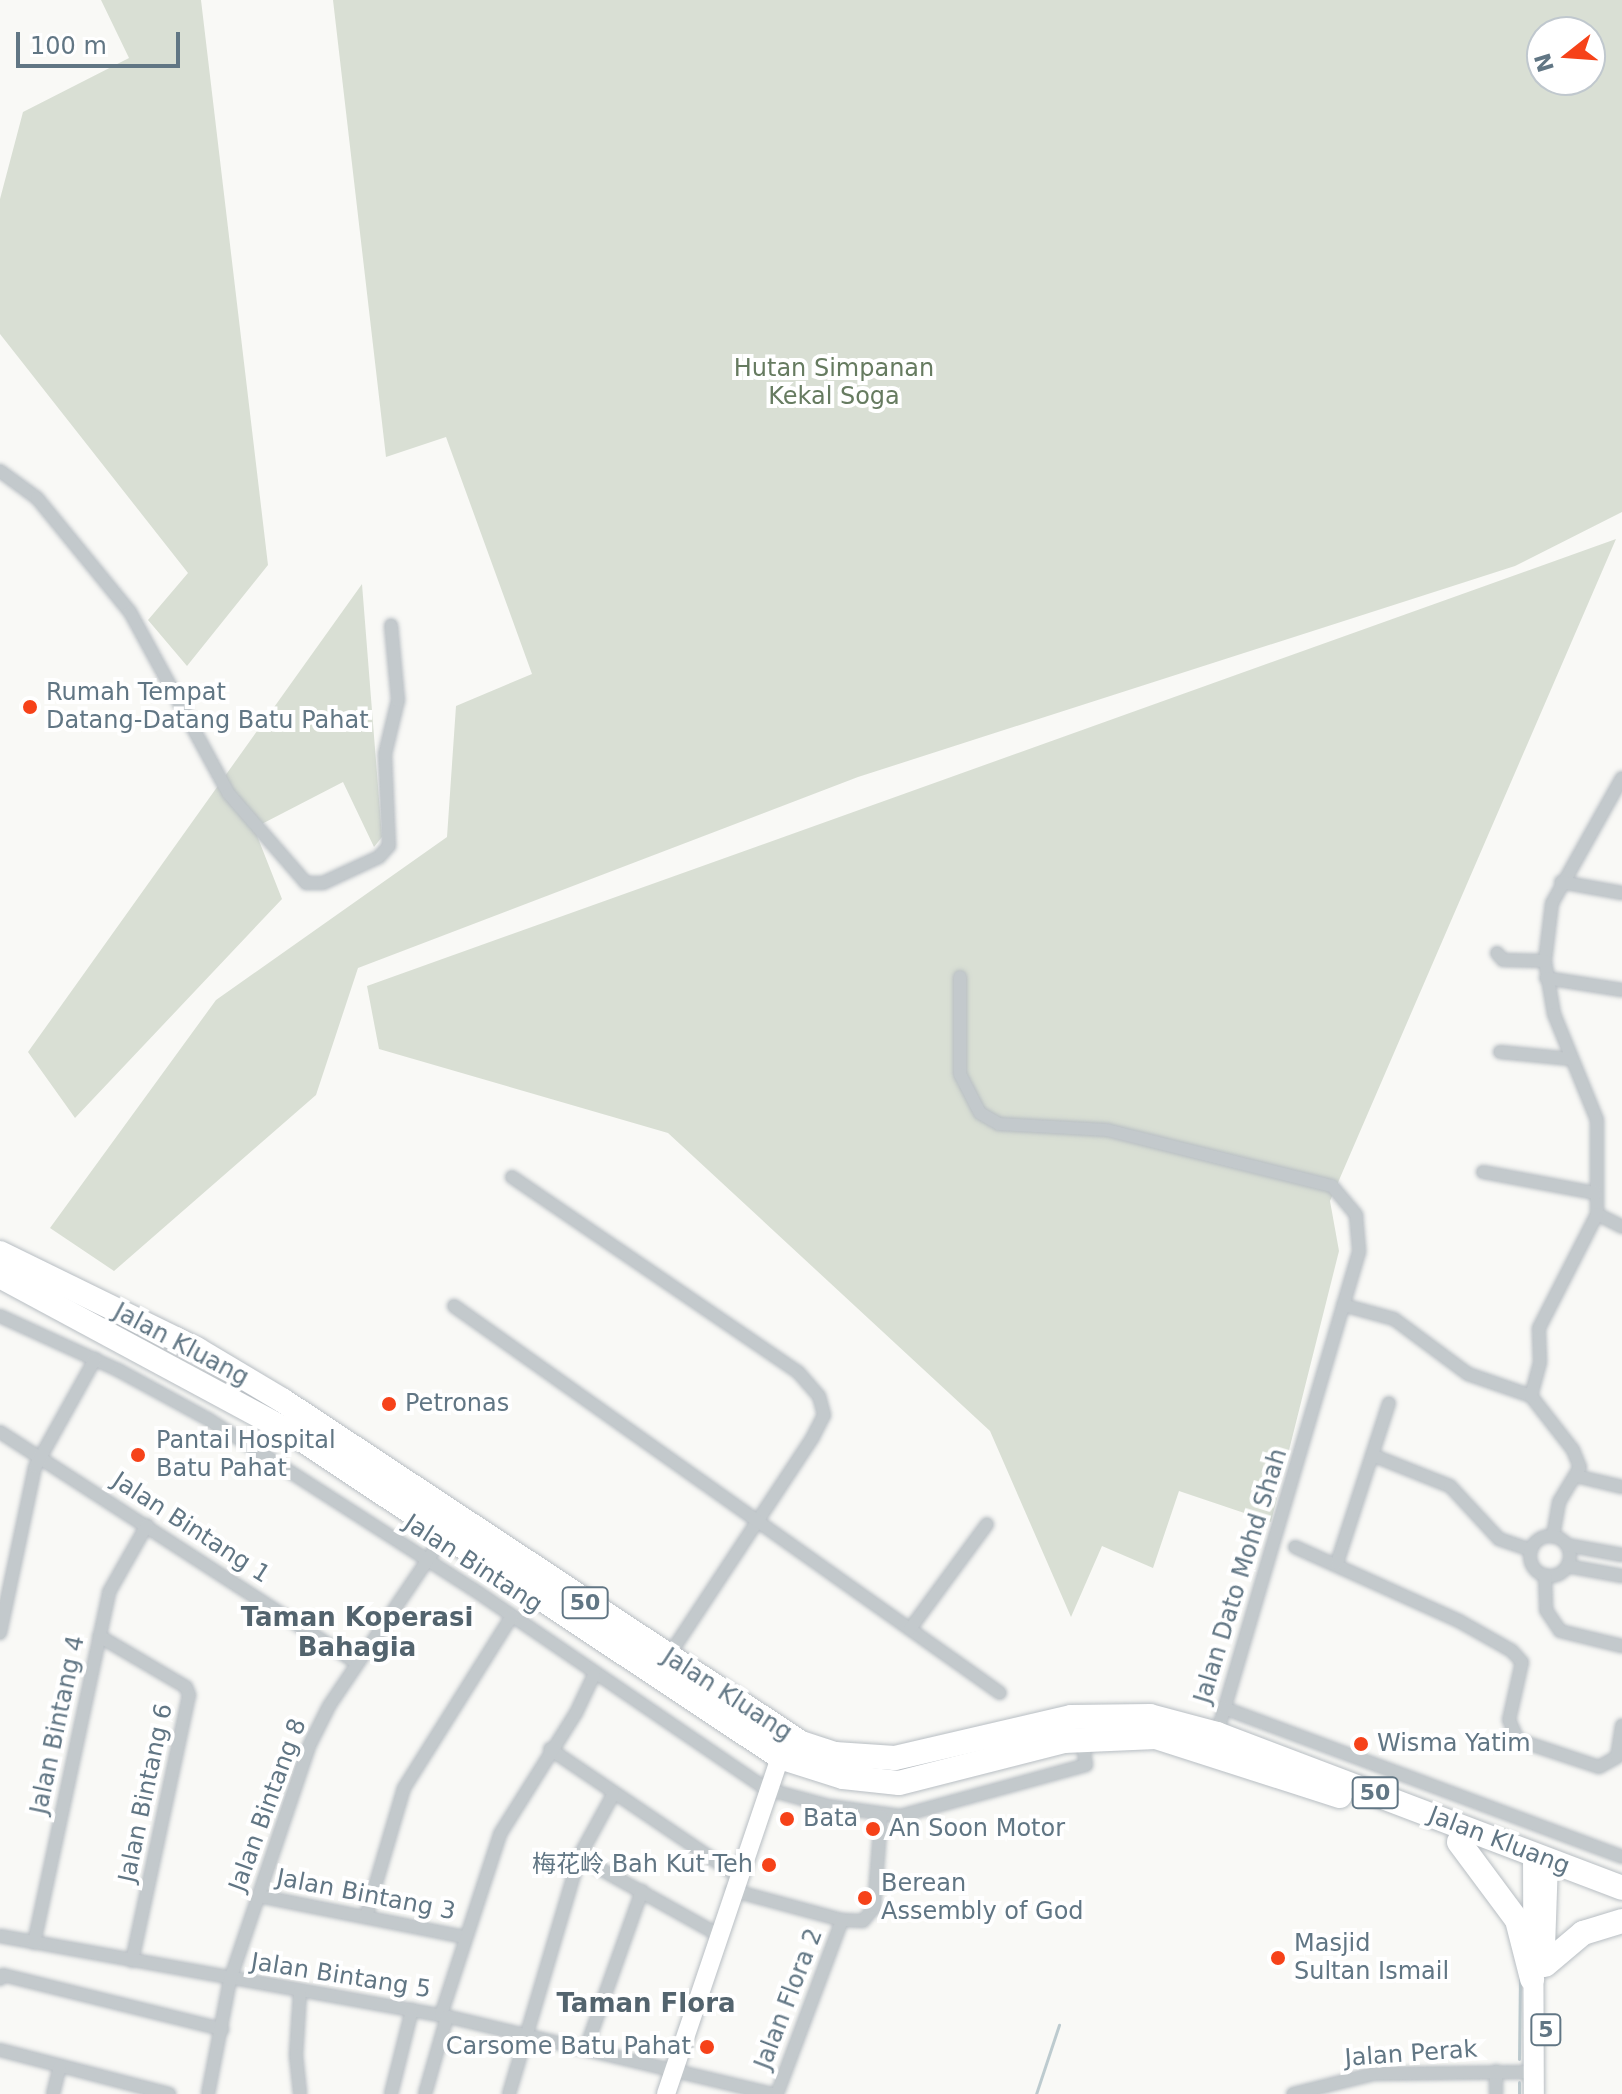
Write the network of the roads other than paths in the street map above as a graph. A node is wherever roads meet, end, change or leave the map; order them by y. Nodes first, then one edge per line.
1 (0, 471) edge
2 (391, 625) dead end
3 (1622, 778) edge
4 (1561, 882) junction
5 (1622, 893) edge
6 (1497, 953) dead end
7 (1545, 961) junction
8 (960, 977) dead end
9 (1546, 978) junction
10 (1622, 990) edge
11 (1500, 1052) dead end
12 (1571, 1059) junction
13 (1483, 1172) dead end
14 (512, 1177) dead end
15 (1595, 1193) junction
16 (1597, 1214) junction
17 (1622, 1227) edge
18 (0, 1253) edge
19 (4, 1279) edge
20 (1343, 1305) junction
21 (454, 1306) dead end
22 (0, 1316) edge
23 (95, 1359) junction
24 (1531, 1396) junction
25 (1389, 1403) dead end
26 (0, 1432) edge
27 (1372, 1455) junction
28 (40, 1456) junction
29 (1576, 1476) junction
30 (1622, 1487) edge
31 (755, 1522) junction
32 (987, 1524) dead end
33 (147, 1525) junction
34 (445, 1534) junction
35 (1553, 1536) junction
36 (1567, 1545) junction
37 (1295, 1547) dead end
38 (1531, 1550) junction
39 (1622, 1555) edge
40 (429, 1562) junction
41 (1337, 1563) junction
42 (1567, 1566) junction
43 (1545, 1575) junction
44 (1622, 1576) edge
45 (512, 1616) junction
46 (910, 1629) junction
47 (0, 1633) edge
48 (99, 1636) junction
49 (1622, 1646) edge
50 (668, 1657) junction
51 (357, 1663) junction
52 (594, 1675) junction
53 (1000, 1693) dead end
54 (1224, 1708) junction
55 (1622, 1725) edge
56 (1082, 1738) junction
57 (1214, 1743) junction
58 (550, 1749) junction
59 (780, 1757) junction
60 (766, 1789) junction
61 (613, 1795) junction
62 (881, 1816) junction
63 (1459, 1842) junction
64 (579, 1857) junction
65 (1622, 1857) edge
66 (1540, 1864) junction
67 (734, 1883) junction
68 (1622, 1888) edge
69 (642, 1891) junction
70 (259, 1896) junction
71 (1622, 1904) edge
72 (366, 1917) junction
73 (842, 1920) junction
74 (1622, 1921) edge
75 (717, 1934) junction
76 (0, 1936) edge
77 (464, 1937) junction
78 (34, 1943) junction
79 (132, 1961) junction
80 (1538, 1972) junction
81 (2, 1977) edge
82 (230, 1980) junction
83 (300, 1992) junction
84 (412, 2010) junction
85 (444, 2016) junction
86 (222, 2029) junction
87 (525, 2034) junction
88 (586, 2048) junction
89 (0, 2050) edge
90 (60, 2066) junction
91 (673, 2067) junction
92 (1496, 2071) junction
93 (1533, 2072) junction
94 (137, 2090) edge
95 (53, 2094) edge
96 (169, 2094) edge
97 (208, 2094) edge
98 (300, 2094) edge
99 (391, 2094) edge
100 (425, 2094) edge
101 (509, 2094) edge
102 (666, 2094) edge
103 (774, 2094) edge
104 (1293, 2094) edge
105 (1496, 2094) edge
106 (1534, 2094) edge
107 (1548, 2094) edge

1 - 2 street
3 - 4 street
4 - 5 street
4 - 7 street
6 - 7 street
7 - 9 street
8 - 20 street, Jalan Dato Mohd Shah
9 - 10 street
9 - 12 street
11 - 12 street
12 - 15 street
13 - 15 street
14 - 31 street
15 - 16 street
16 - 17 street
16 - 24 street
18 - 50 highway, Jalan Kluang / 50
19 - 34 highway, Jalan Kluang / 50
20 - 24 street
20 - 54 street, Jalan Dato Mohd Shah
21 - 31 street
22 - 23 street, Jalan Bintang
23 - 28 street
23 - 40 street, Jalan Bintang
24 - 29 street
25 - 27 street
26 - 28 street, Jalan Bintang 1
27 - 38 street
27 - 41 street
28 - 33 street, Jalan Bintang 1
28 - 47 street
29 - 30 street
29 - 35 street
31 - 46 street
31 - 50 street
32 - 46 street
33 - 48 street, Jalan Bintang 4
33 - 51 street, Jalan Bintang 1
34 - 40 street, Jalan Bintang 8
34 - 59 highway, Jalan Kluang / 50
35 - 36 street
35 - 38 street
36 - 39 street
36 - 42 street
37 - 41 street
38 - 43 street
40 - 45 street, Jalan Bintang
40 - 51 street, Jalan Bintang 8
41 - 55 street
42 - 43 street
42 - 44 street
43 - 49 street
45 - 52 street, Jalan Bintang
45 - 72 street
46 - 53 street
48 - 78 street, Jalan Bintang 4
48 - 79 street, Jalan Bintang 6
50 - 57 highway, Jalan Kluang / 50
51 - 70 street, Jalan Bintang 8
52 - 58 street
52 - 60 street, Jalan Bintang
54 - 57 street, Jalan Dato Mohd Shah
54 - 65 street
56 - 57 highway, Jalan Kluang / 50
56 - 59 highway, Jalan Kluang / 50
56 - 62 street, Jalan Bintang
57 - 63 highway, Jalan Kluang / 50
57 - 66 highway, Jalan Kluang / 50
58 - 61 street
58 - 77 street
59 - 60 street
60 - 62 street, Jalan Bintang
60 - 67 street
61 - 64 street
61 - 67 street
62 - 73 street
63 - 66 highway, Jalan Kluang / 50
63 - 80 highway
64 - 69 street
64 - 87 street
66 - 68 highway, Jalan Kluang
66 - 71 highway, Jalan Kluang
66 - 80 main road, 5
67 - 73 street
67 - 75 street
69 - 75 street
69 - 88 street
70 - 72 street, Jalan Bintang 3
70 - 82 street, Jalan Bintang 8
72 - 77 street, Jalan Bintang 3
73 - 103 street, Jalan Flora 2
74 - 80 highway
75 - 91 street
76 - 78 street, Jalan Bintang 5
77 - 85 street
78 - 79 street, Jalan Bintang 5
79 - 82 street, Jalan Bintang 5
80 - 93 main road, 5
80 - 107 main road, 5
81 - 86 street
82 - 83 street, Jalan Bintang 5
82 - 86 street, Jalan Bintang 8
83 - 84 street, Jalan Bintang 5
83 - 98 street
84 - 85 street, Jalan Bintang 5
84 - 99 street
85 - 87 street, Jalan Bintang 5
85 - 100 street
86 - 97 street, Jalan Bintang 8
87 - 88 street, Jalan Bintang 5
87 - 101 street
88 - 91 street, Jalan Bintang 5
89 - 90 street
90 - 94 street
90 - 95 street
91 - 102 street
91 - 103 street, Jalan Bintang 5
92 - 93 street, Jalan Perak
92 - 104 street, Jalan Perak
92 - 105 street
93 - 106 main road, 5
94 - 96 street

